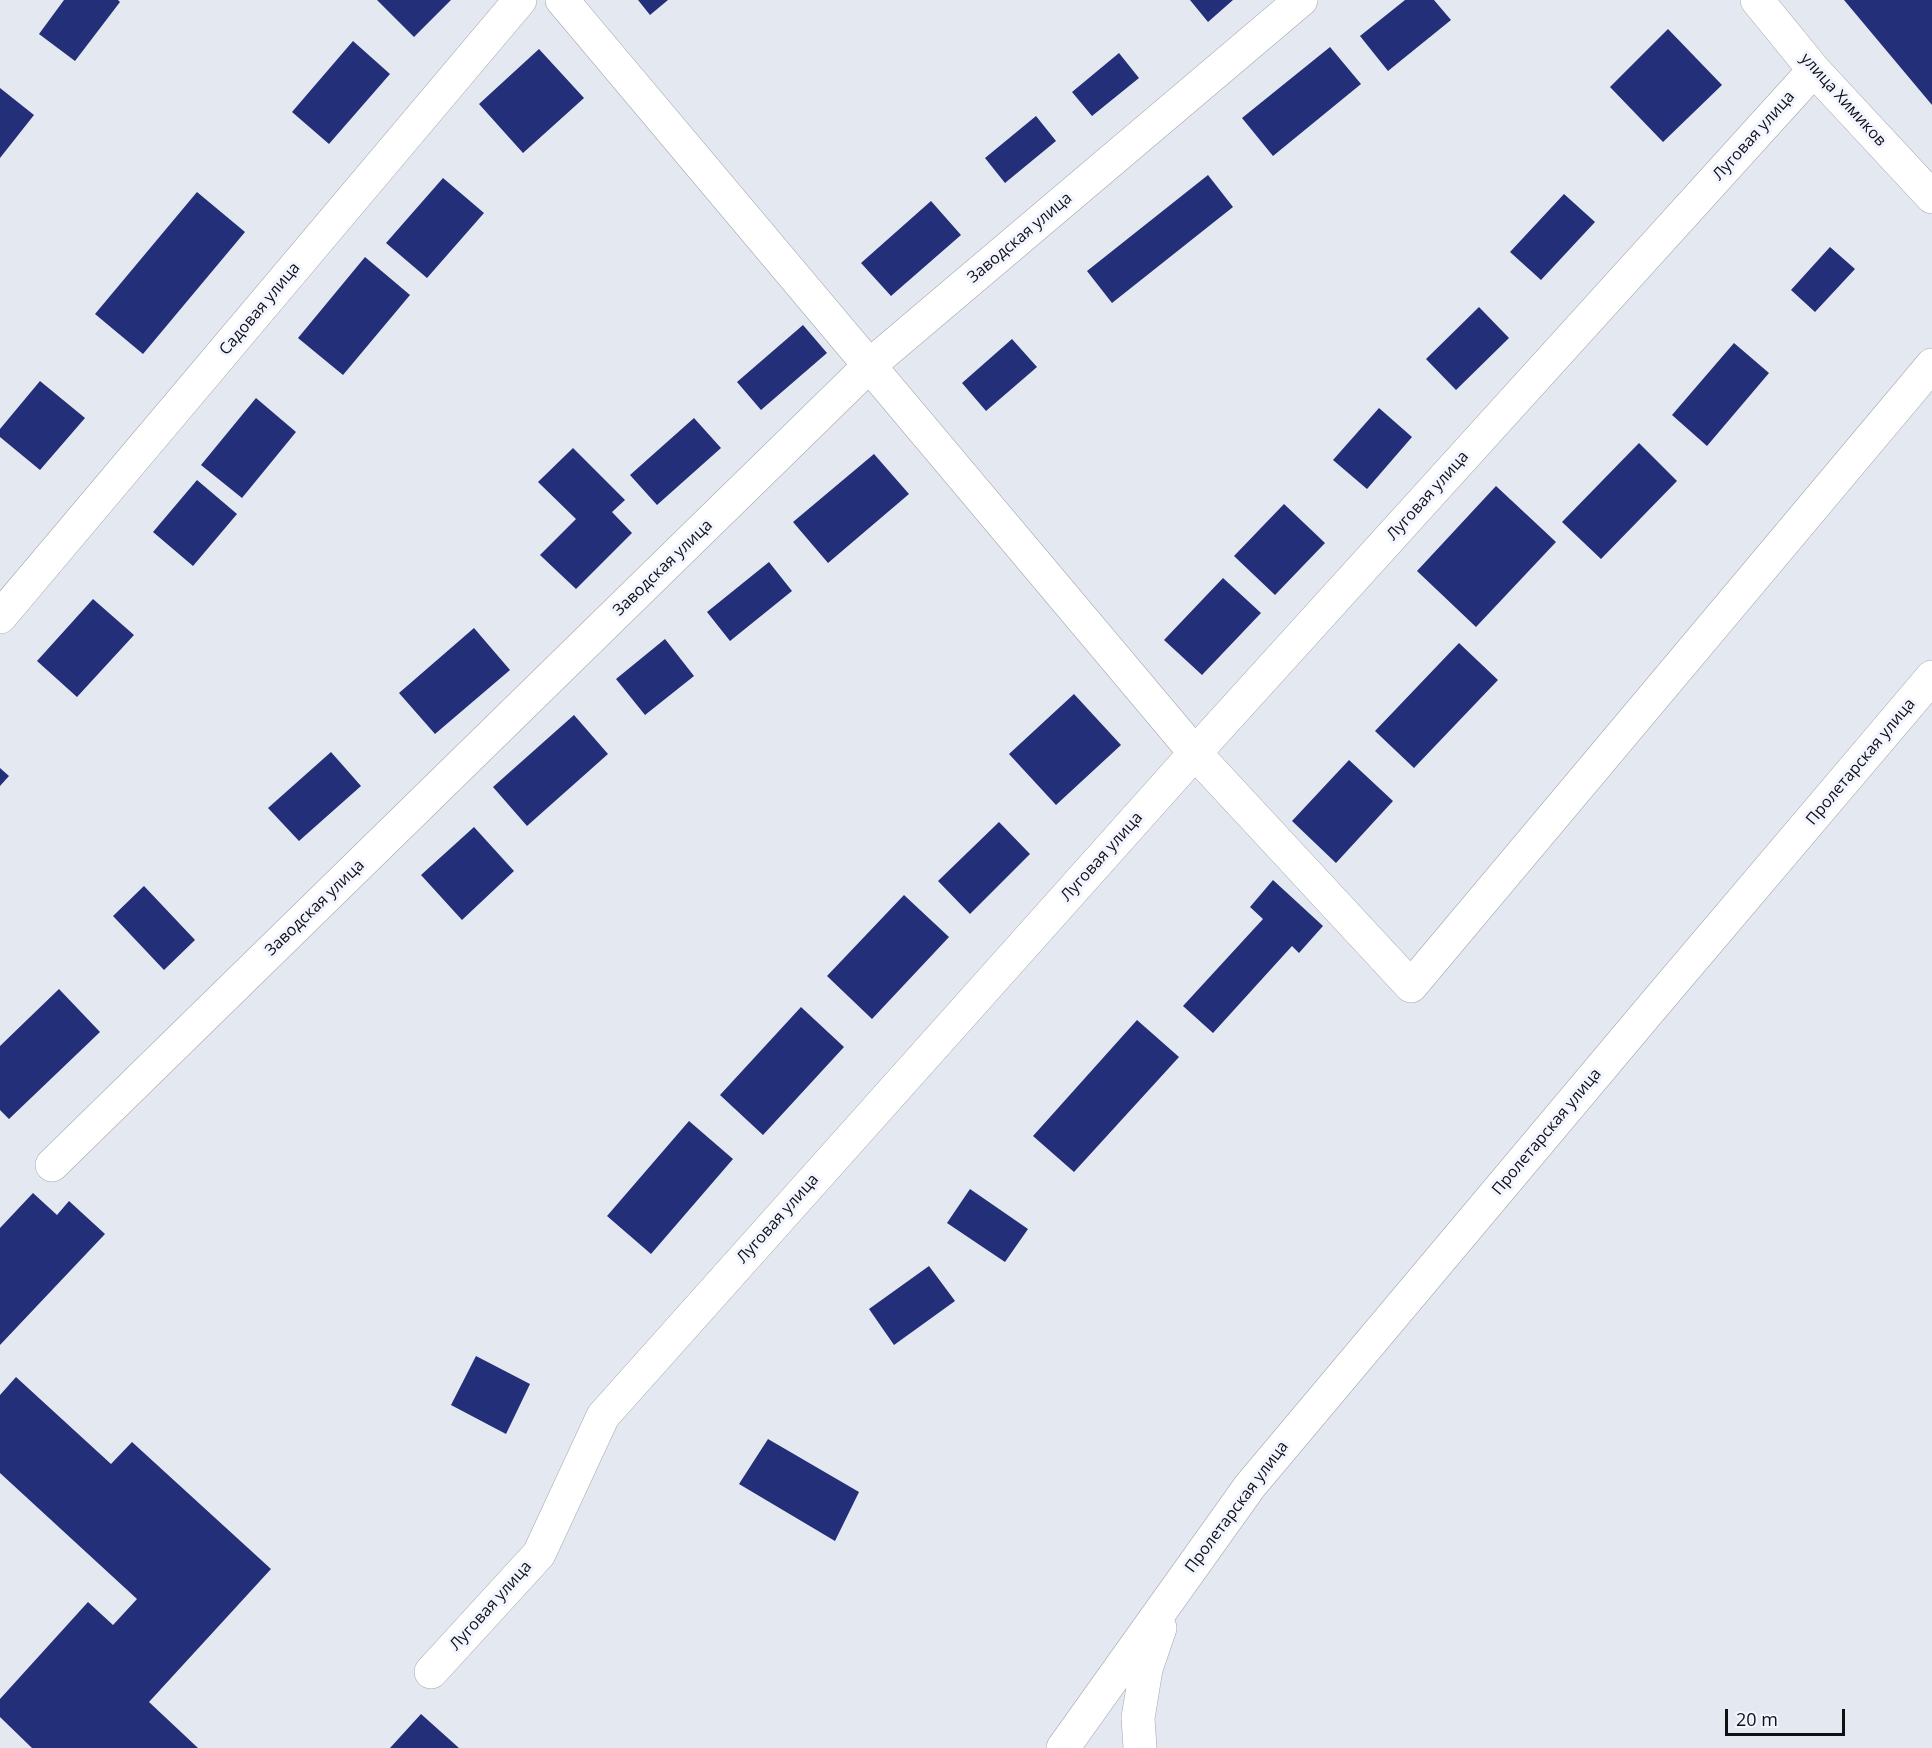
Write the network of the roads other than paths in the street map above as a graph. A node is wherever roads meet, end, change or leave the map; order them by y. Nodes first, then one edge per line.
1 (520, 0) edge
2 (562, 0) edge
3 (1301, 0) edge
4 (1757, 0) edge
5 (1814, 70) junction
6 (1932, 197) edge
7 (870, 365) junction
8 (1932, 365) edge
9 (0, 617) edge
10 (1932, 677) edge
11 (1195, 753) junction
12 (51, 1165) dead end
13 (1171, 1595) junction
14 (431, 1672) dead end
15 (1063, 1748) edge
16 (1140, 1748) edge

1 - 9 street, Садовая улица
2 - 7 street
3 - 7 street, Заводская улица
4 - 5 street, улица Химиков
5 - 6 street, улица Химиков
5 - 11 street, Луговая улица
7 - 11 street
7 - 12 street, Заводская улица
8 - 11 street
10 - 13 street, Пролетарская улица
11 - 14 street, Луговая улица
13 - 15 street, Пролетарская улица
13 - 16 street

